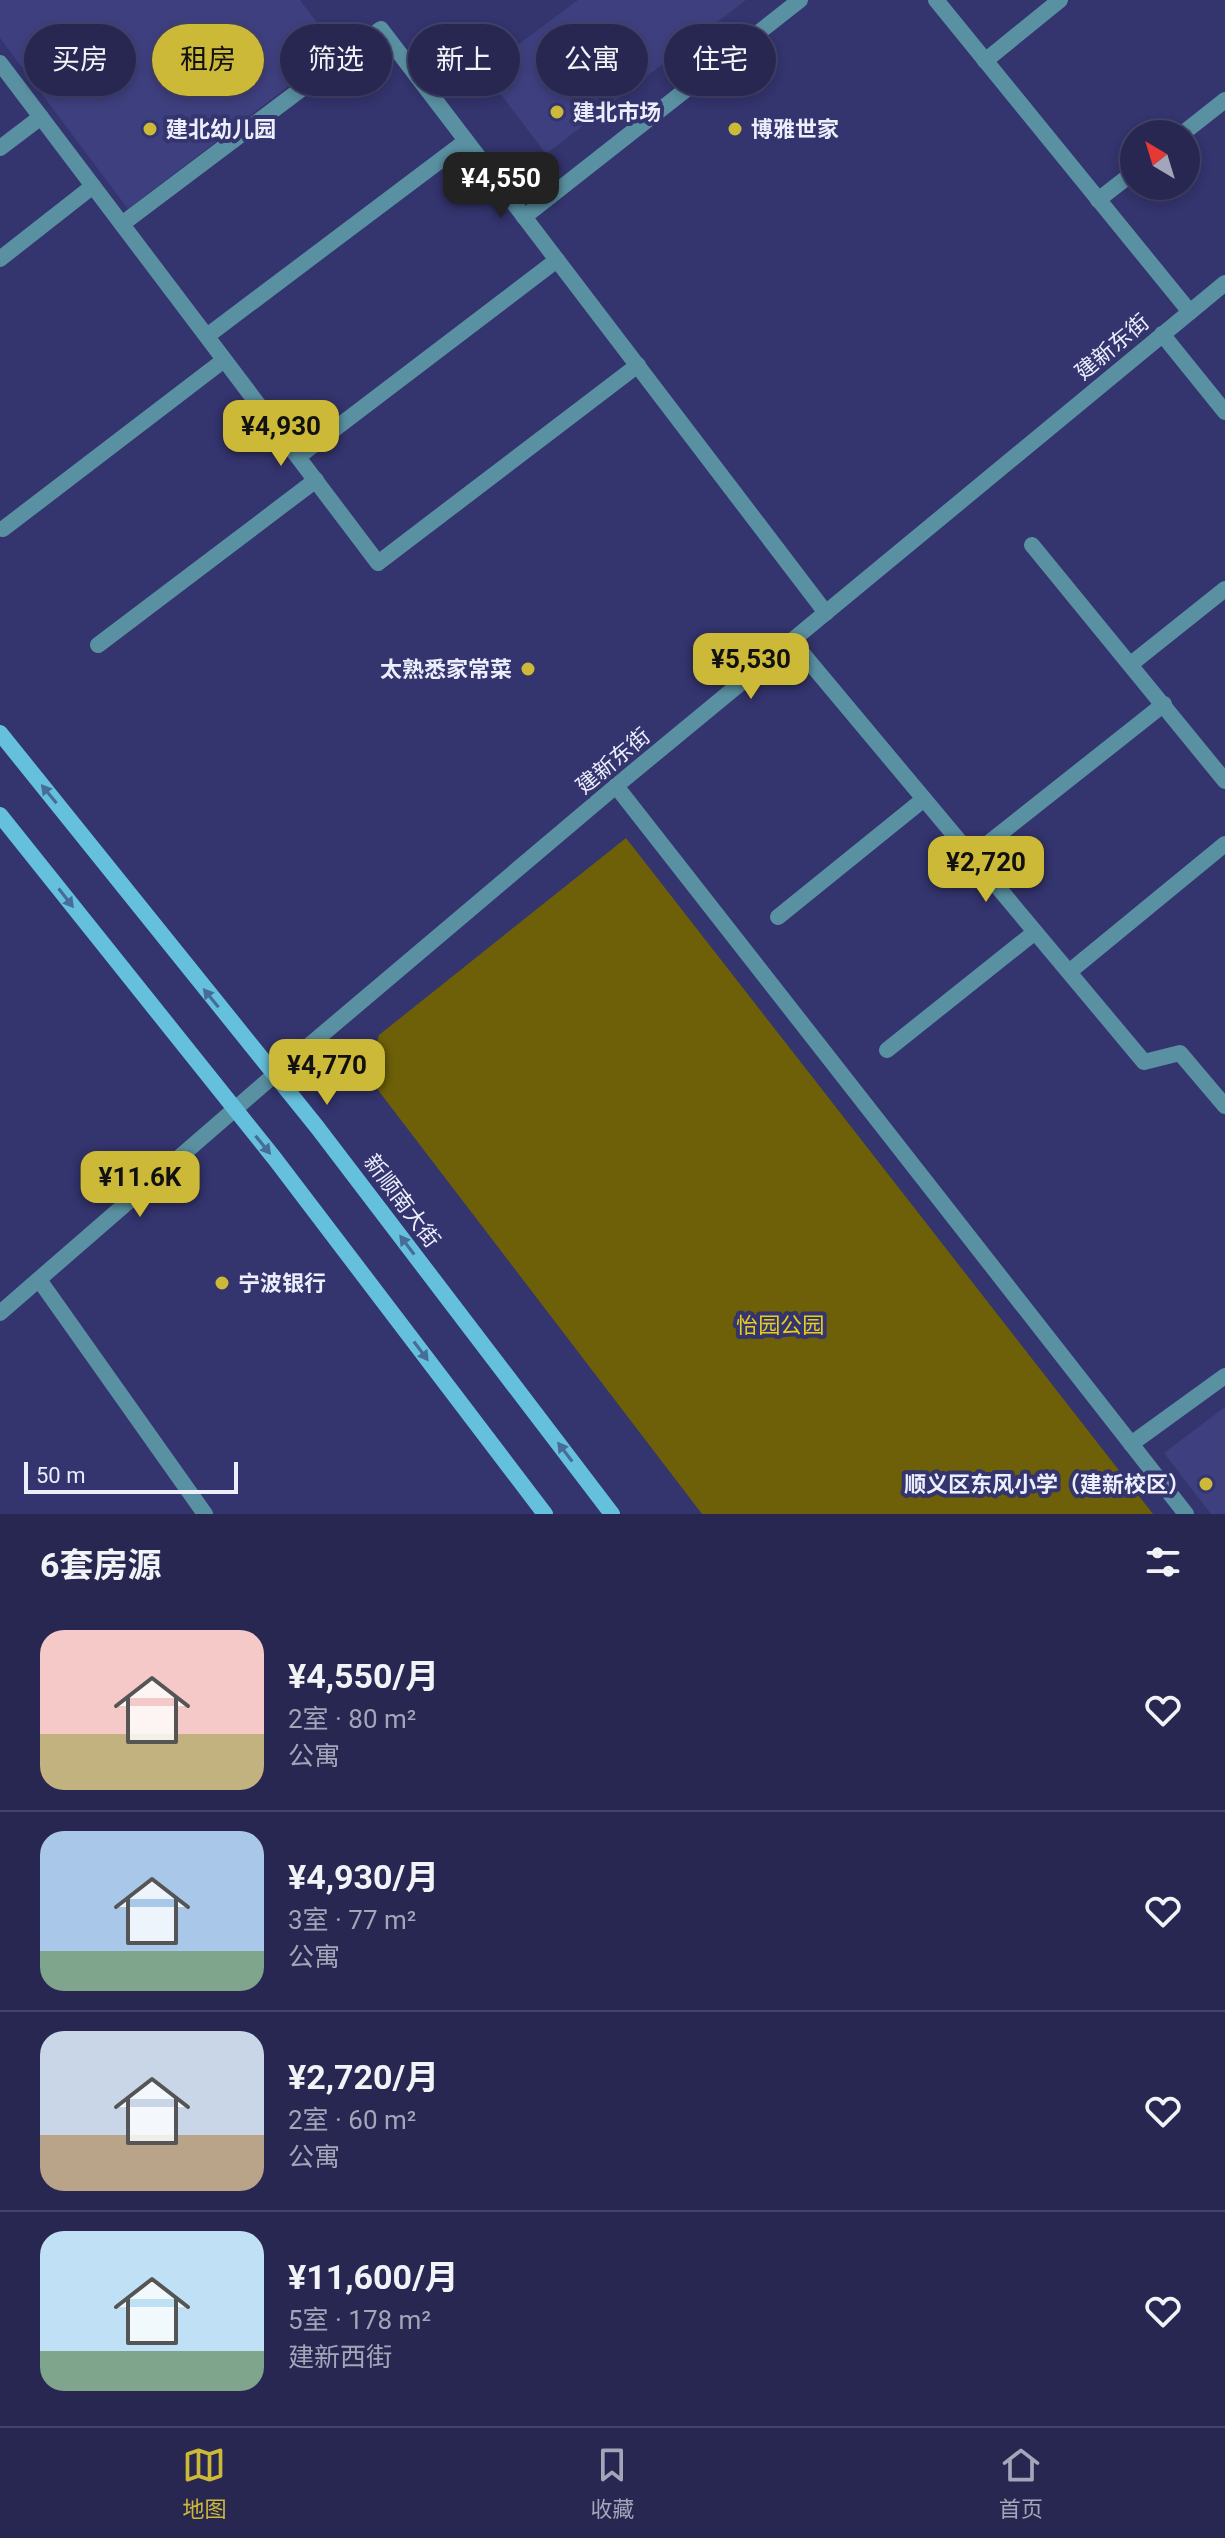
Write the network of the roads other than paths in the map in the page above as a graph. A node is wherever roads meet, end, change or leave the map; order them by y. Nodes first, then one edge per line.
1 (800, 0) edge
2 (936, 0) edge
3 (1060, 0) edge
4 (985, 61) junction
5 (0, 63) edge
6 (1225, 100) edge
7 (41, 117) junction
8 (1200, 120) edge
9 (466, 141) junction
10 (0, 148) edge
11 (1120, 183) edge
12 (93, 186) junction
13 (1098, 200) junction
14 (524, 217) junction
15 (122, 224) junction
16 (0, 259) edge
17 (557, 260) junction
18 (1225, 283) edge
19 (1190, 312) junction
20 (1162, 334) junction
21 (207, 336) junction
22 (224, 360) junction
23 (638, 365) junction
24 (1225, 412) edge
25 (298, 457) junction
26 (316, 480) junction
27 (3, 529) dead end
28 (1032, 545) dead end
29 (1225, 589) edge
30 (826, 613) junction
31 (792, 641) junction
32 (98, 645) dead end
33 (1131, 664) junction
34 (1164, 704) junction
35 (0, 733) edge
36 (1225, 781) edge
37 (616, 786) junction
38 (924, 799) junction
39 (0, 815) edge
40 (1225, 844) edge
41 (972, 856) junction
42 (778, 917) dead end
43 (1035, 932) junction
44 (1069, 972) junction
45 (887, 1050) dead end
46 (273, 1076) junction
47 (1225, 1106) edge
48 (235, 1110) junction
49 (40, 1281) junction
50 (0, 1313) edge
51 (1225, 1376) edge
52 (1131, 1444) junction
53 (205, 1514) edge
54 (545, 1514) edge
55 (612, 1514) edge
56 (1186, 1514) edge

1 - 14 street
2 - 4 street
3 - 4 street
4 - 13 street
5 - 7 street
6 - 8 street
7 - 10 street
7 - 12 street
9 - 14 street
9 - 15 street
9 - 21 street
11 - 13 street
12 - 15 street
12 - 16 street
13 - 19 street
14 - 17 street
15 - 21 street
17 - 23 street
17 - 25 street
18 - 19 street, 建新东街
19 - 20 street, 建新东街
20 - 24 street
20 - 30 street, 建新东街
21 - 22 street
22 - 25 street
22 - 27 street
23 - 26 street
23 - 30 street
25 - 26 street
26 - 32 street
28 - 33 street
29 - 33 street
30 - 31 street, 建新东街
31 - 37 street, 建新东街
31 - 38 street
33 - 34 street
34 - 36 street
34 - 41 street
46 -> 35 main road, 新顺南大街
37 - 46 street, 建新东街
37 - 52 street
38 - 41 street
38 - 42 street
39 -> 48 main road
40 - 44 street
41 - 43 street
43 - 44 street
43 - 45 street
44 - 47 street
46 - 48 street, 建新东街
55 -> 46 main road, 新顺南大街
48 - 49 street, 建新东街
48 -> 54 main road
49 - 50 street, 建新东街
49 - 53 street
51 - 52 street
52 - 56 street

